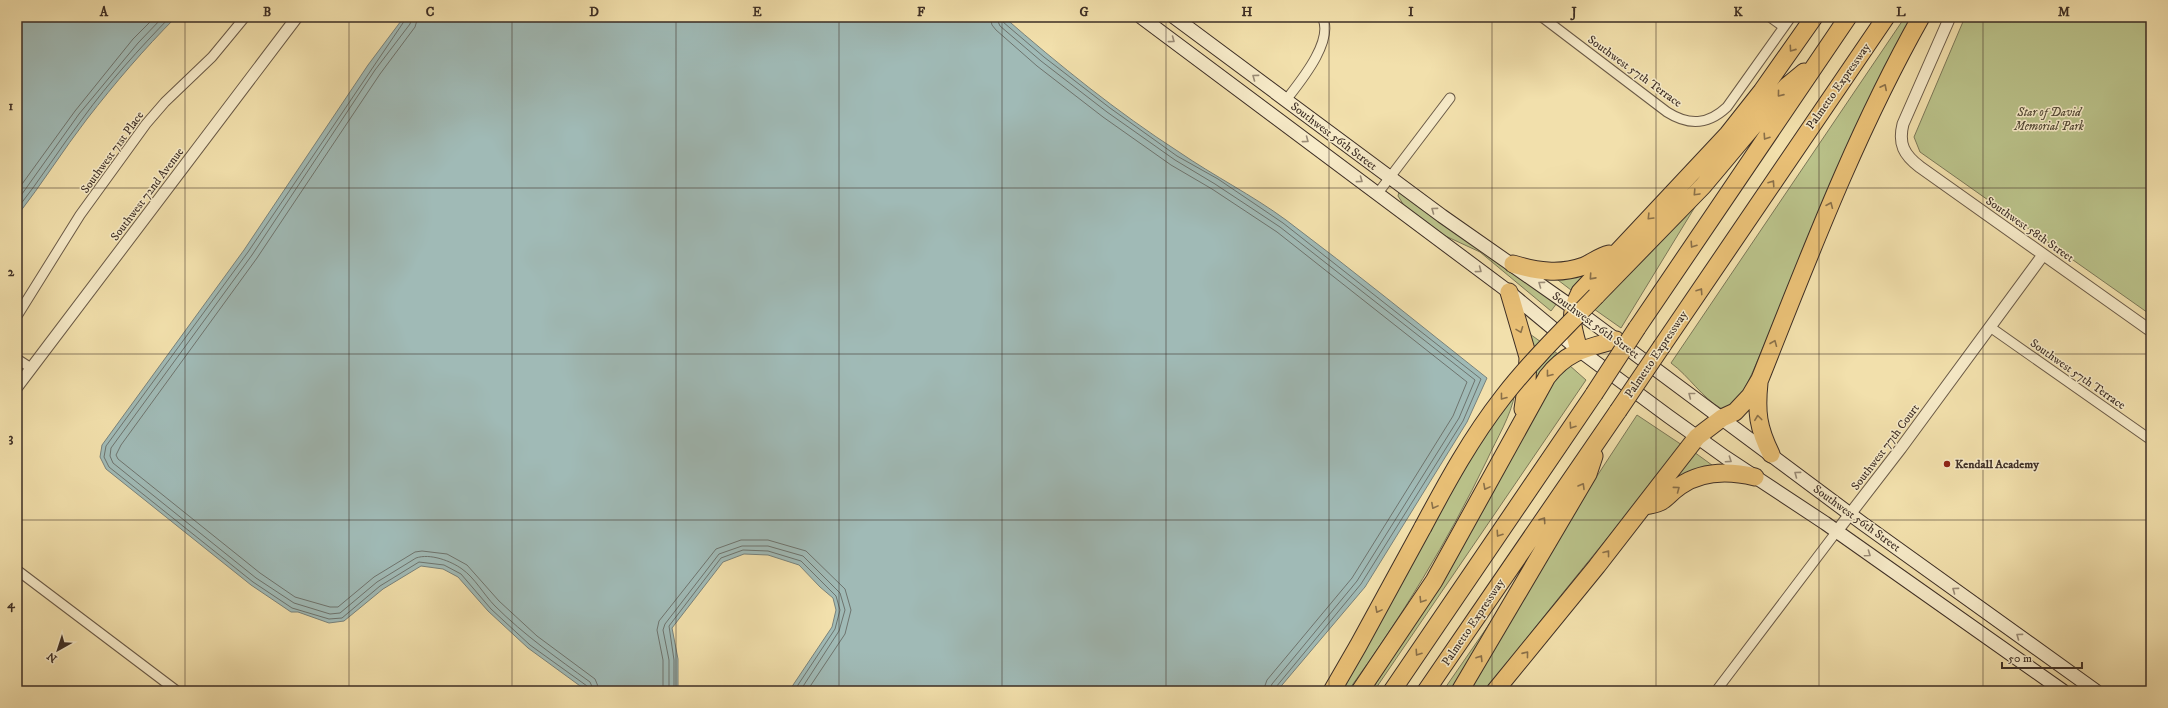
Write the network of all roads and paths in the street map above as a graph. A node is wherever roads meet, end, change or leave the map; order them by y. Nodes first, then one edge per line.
1 (246, 17) edge
2 (297, 17) edge
3 (1141, 17) edge
4 (1174, 17) edge
5 (1322, 17) edge
6 (1542, 17) edge
7 (1770, 17) edge
8 (1791, 17) edge
9 (1814, 17) edge
10 (1848, 17) edge
11 (1886, 17) edge
12 (1921, 17) edge
13 (1950, 17) edge
14 (1784, 27) junction
15 (1819, 59) junction
16 (1450, 98) dead end
17 (1286, 100) junction
18 (1274, 116) junction
19 (1390, 178) junction
20 (1378, 193) junction
21 (1617, 251) junction
22 (2043, 255) junction
23 (1513, 264) junction
24 (1509, 292) junction
25 (1572, 307) junction
26 (17, 316) edge
27 (1990, 327) junction
28 (2151, 331) edge
29 (1616, 340) junction
30 (1580, 350) junction
31 (17, 359) edge
32 (31, 368) junction
33 (1760, 379) junction
34 (17, 387) edge
35 (1722, 418) junction
36 (1520, 425) junction
37 (1697, 437) junction
38 (1600, 439) junction
39 (2151, 440) edge
40 (1771, 454) junction
41 (1755, 477) junction
42 (1644, 506) junction
43 (1851, 514) junction
44 (1837, 531) junction
45 (17, 570) edge
46 (177, 691) edge
47 (1332, 691) edge
48 (1360, 691) edge
49 (1392, 691) edge
50 (1426, 691) edge
51 (1460, 691) edge
52 (1495, 691) edge
53 (1716, 691) edge
54 (2063, 691) edge
55 (2096, 691) edge

1 - 26 street, Southwest 71st Place
2 - 32 street, Southwest 72nd Avenue
3 -> 18 main road, Southwest 56th Street
17 -> 4 main road, Southwest 56th Street
5 - 17 street
6 - 14 street, Southwest 57th Terrace
7 - 14 street
8 - 14 street
9 -> 21 highway
10 - 15 highway
38 -> 11 highway, Palmetto Expressway, bridge
33 -> 12 highway
13 - 22 street, Southwest 58th Street
15 -> 47 highway, bridge
15 -> 49 highway, bridge
16 - 19 street
17 - 18 main road
17 - 19 main road, Southwest 56th Street
18 -> 20 main road, Southwest 56th Street
19 - 20 street
23 -> 19 main road, Southwest 56th Street
20 -> 24 main road, Southwest 56th Street
21 - 23 highway
21 -> 25 highway
22 - 27 street, Southwest 77th Court
22 - 28 street, Southwest 58th Street
25 -> 23 main road, Southwest 56th Street
24 - 30 main road, Southwest 56th Street
24 -> 36 highway
25 - 29 main road, Southwest 56th Street
25 - 30 highway
27 - 39 street, Southwest 57th Terrace
27 - 43 street, Southwest 77th Court
29 - 30 highway
35 -> 29 main road, Southwest 56th Street
30 -> 36 highway
30 - 37 main road, Southwest 56th Street
31 - 32 street
32 - 34 street, Southwest 72nd Avenue
33 - 35 highway
40 -> 33 highway
35 - 37 highway
35 - 40 main road, Southwest 56th Street
36 -> 48 highway
37 -> 41 main road, Southwest 56th Street
37 - 42 highway
50 -> 38 highway, Palmetto Expressway
51 -> 38 highway
43 -> 40 main road, Southwest 56th Street
42 -> 41 highway
41 - 44 main road, Southwest 56th Street
52 -> 42 highway
43 - 44 street, Southwest 77th Court
55 -> 43 main road, Southwest 56th Street
44 - 53 street, Southwest 77th Court
44 -> 54 main road, Southwest 56th Street
45 - 46 street

